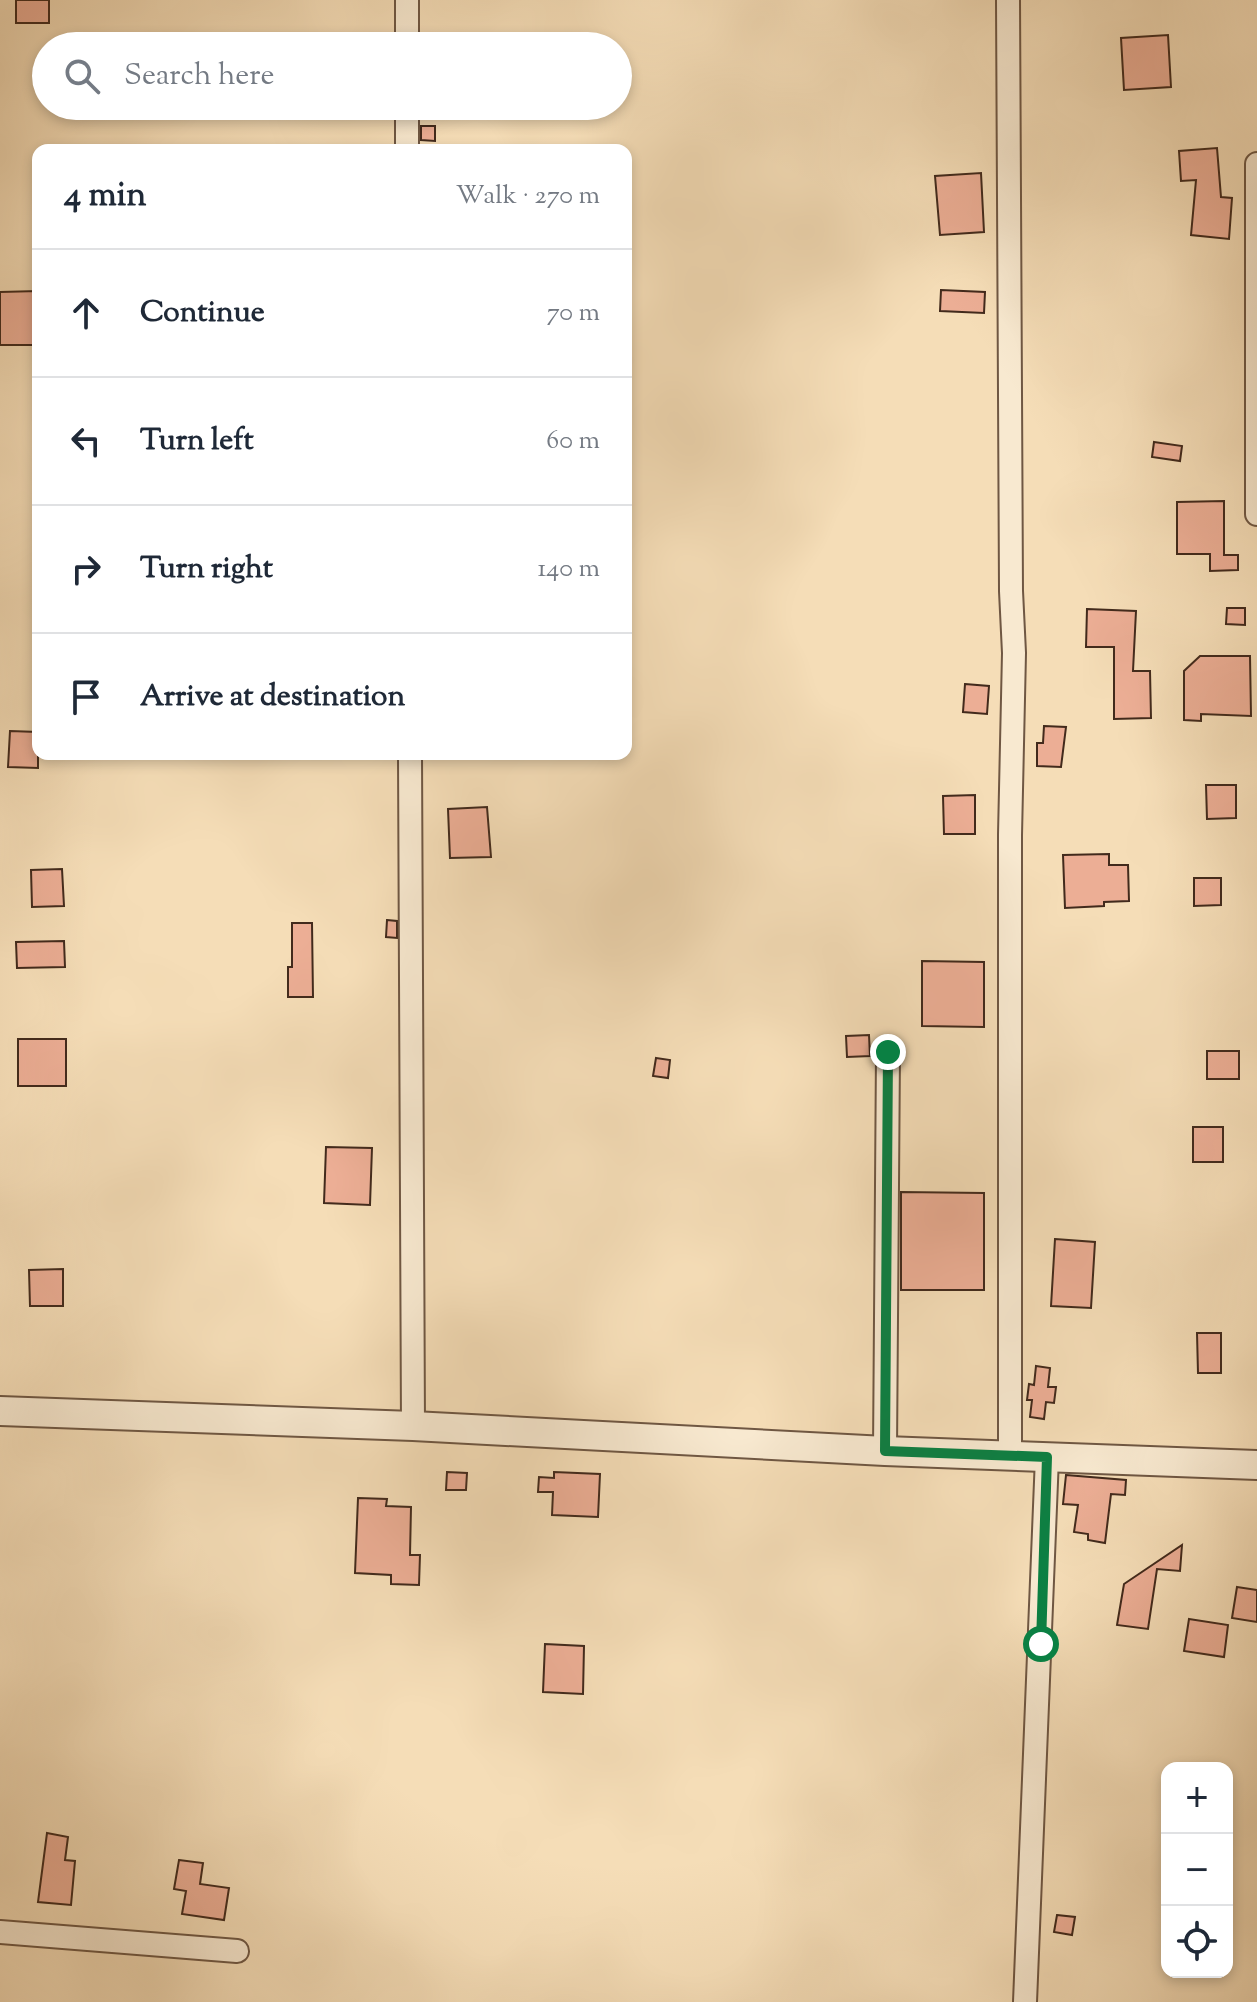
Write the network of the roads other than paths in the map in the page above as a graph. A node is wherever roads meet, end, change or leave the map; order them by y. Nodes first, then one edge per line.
1 (407, 0) edge
2 (1008, 0) edge
3 (407, 32) edge
4 (407, 120) edge
5 (407, 144) edge
6 (1257, 164) edge
7 (1257, 514) edge
8 (410, 760) edge
9 (888, 1052) dead end
10 (0, 1411) edge
11 (413, 1426) junction
12 (885, 1451) junction
13 (1010, 1456) junction
14 (1047, 1457) junction
15 (1257, 1465) edge
16 (0, 1932) edge
17 (237, 1951) dead end
18 (1025, 2002) edge

1 - 3 street
2 - 13 street
4 - 5 street
6 - 7 street
8 - 11 street
9 - 12 street
10 - 11 street
11 - 12 street
12 - 13 street
13 - 14 street
14 - 15 street
14 - 18 street
16 - 17 street

